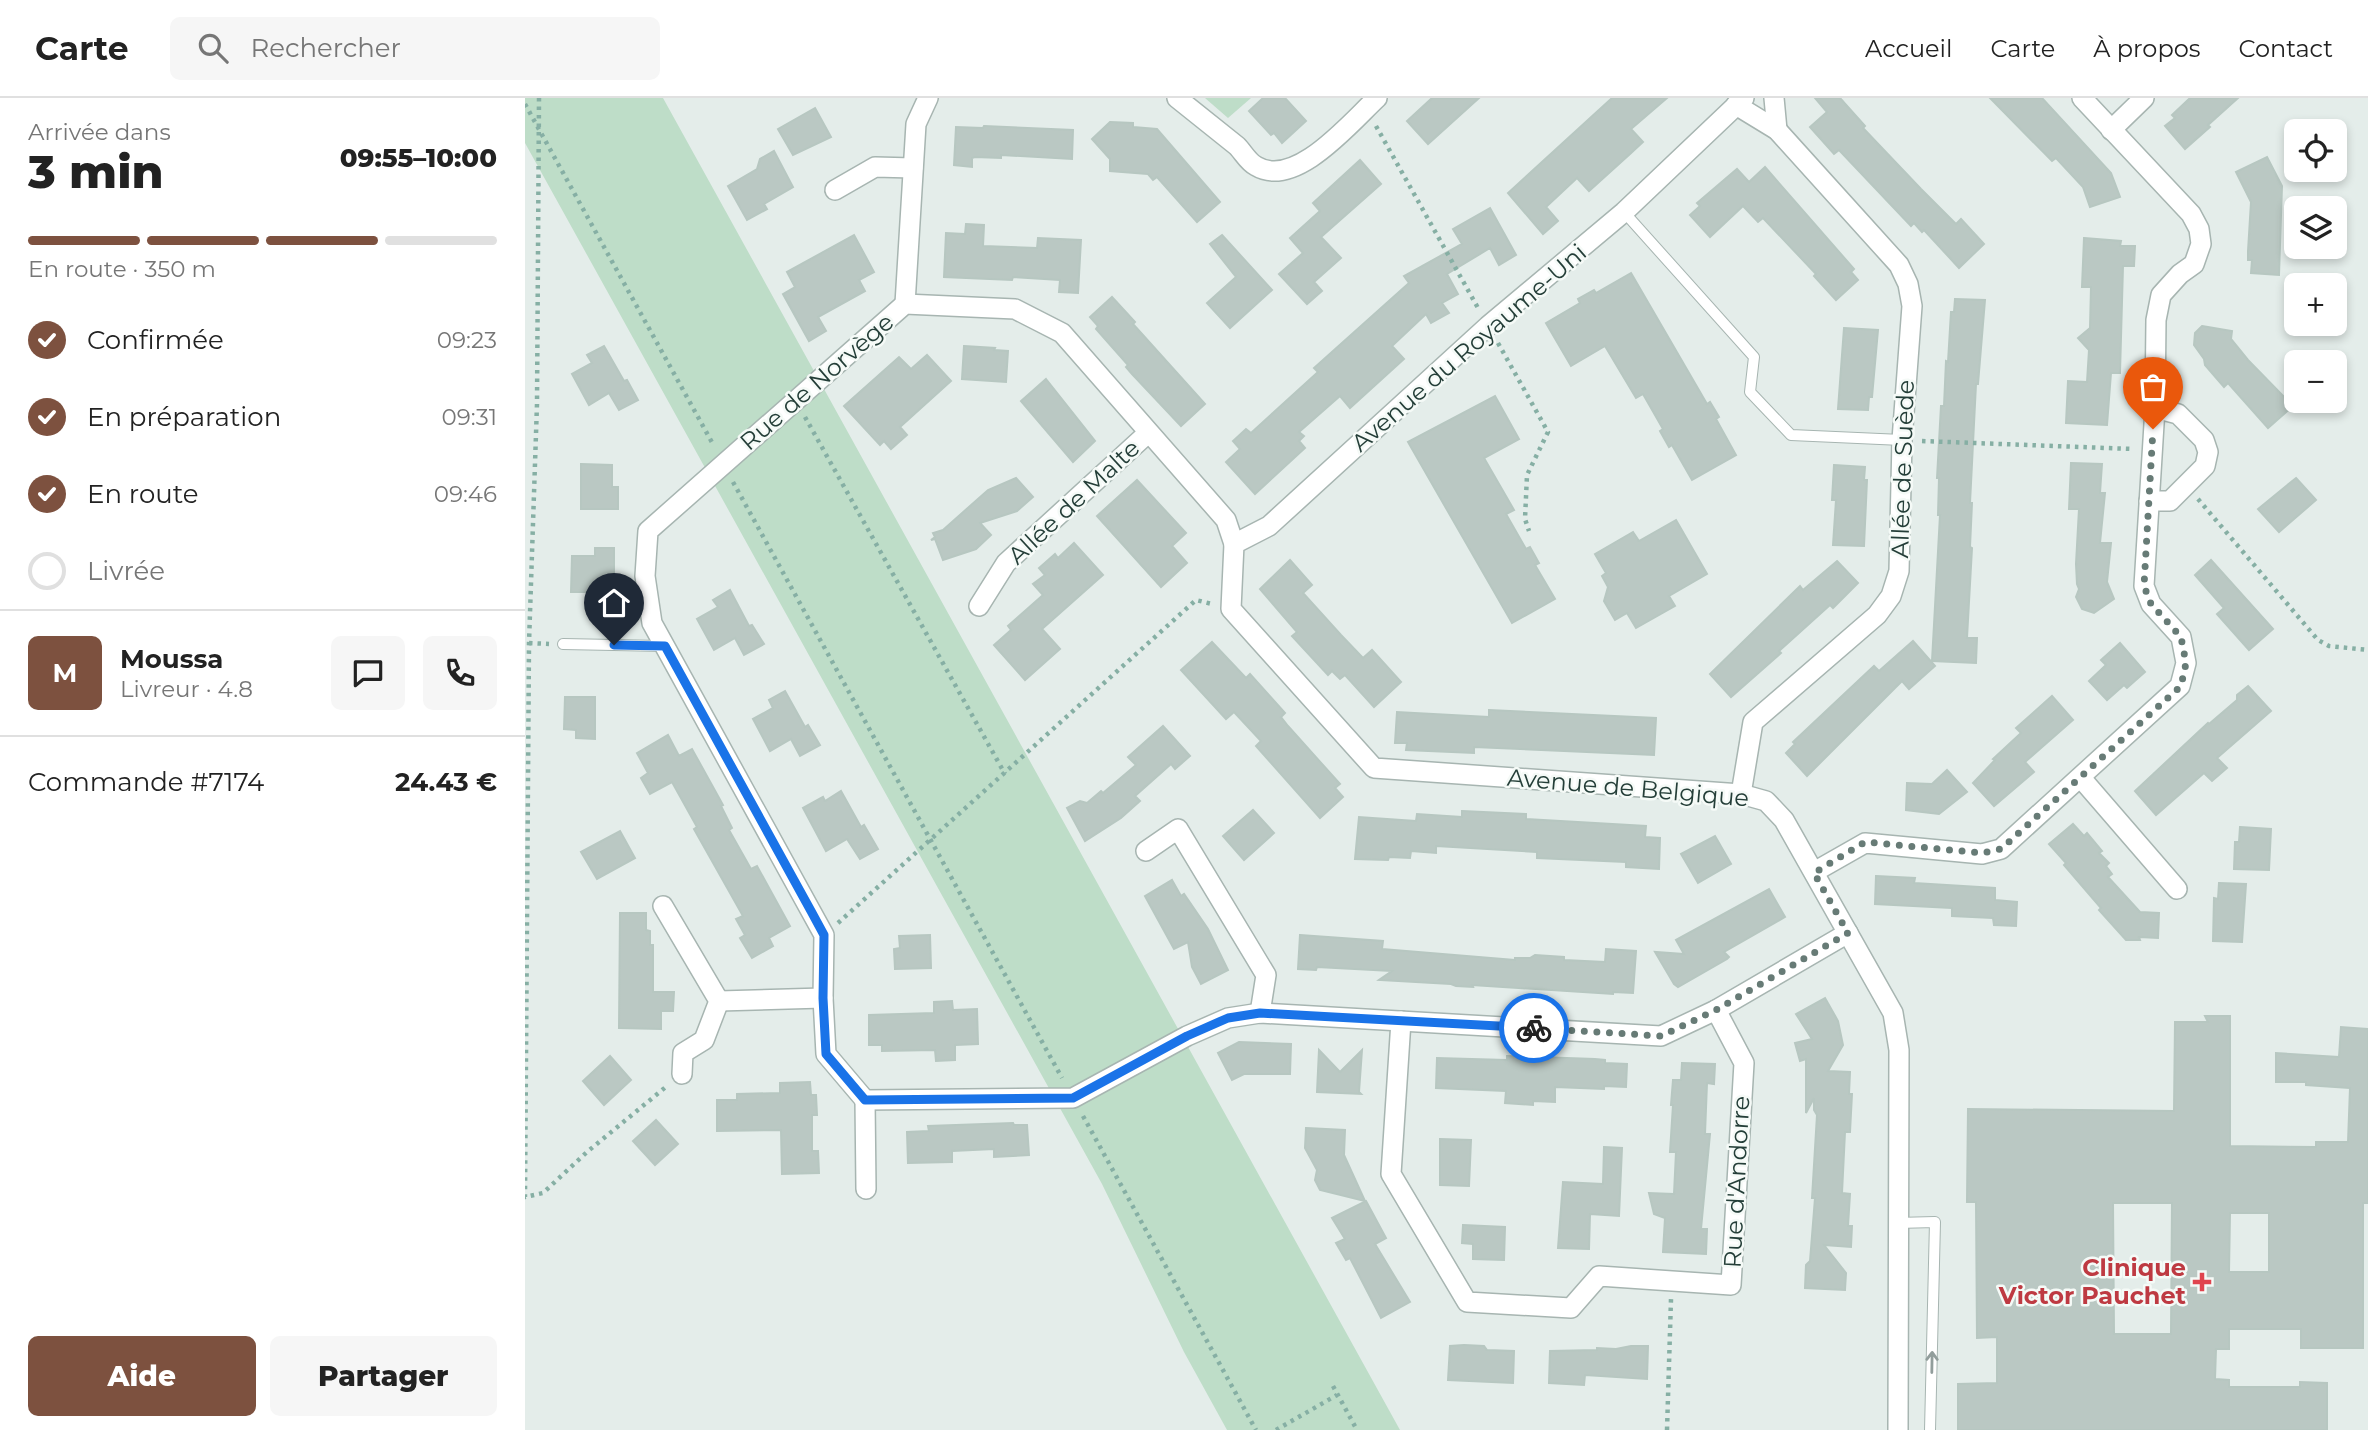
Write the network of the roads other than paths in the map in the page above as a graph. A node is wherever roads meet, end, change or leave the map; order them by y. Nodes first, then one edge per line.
1 (927, 98) edge
2 (1177, 98) edge
3 (1377, 98) edge
4 (1775, 98) edge
5 (2082, 98) edge
6 (2144, 98) edge
7 (1740, 102) edge
8 (1777, 130) junction
9 (2111, 130) junction
10 (913, 168) junction
11 (835, 190) dead end
12 (1624, 212) junction
13 (905, 304) junction
14 (2154, 408) junction
15 (1147, 433) junction
16 (1902, 440) junction
17 (2150, 501) junction
18 (1234, 544) junction
19 (979, 606) dead end
20 (563, 645) dead end
21 (665, 646) junction
22 (2081, 778) junction
23 (1741, 794) junction
24 (1146, 852) dead end
25 (1814, 873) junction
26 (2177, 889) dead end
27 (663, 906) dead end
28 (1848, 933) junction
29 (823, 998) junction
30 (719, 1001) junction
31 (1716, 1010) junction
32 (1260, 1013) junction
33 (1401, 1021) junction
34 (682, 1074) road end
35 (865, 1100) junction
36 (866, 1189) dead end
37 (1897, 1223) junction
38 (1898, 1430) edge
39 (1930, 1430) edge

1 - 10 street
2 - 3 street
4 - 8 street
5 - 9 street
6 - 9 street
7 - 8 street, Allée de Suède
7 - 12 street, Avenue du Royaume-Uni
8 - 16 street, Allée de Suède
9 - 14 street
10 - 11 street
10 - 13 street
12 - 16 lane
12 - 18 street, Avenue du Royaume-Uni
13 - 15 street, Rue de Norvège
13 - 21 street, Rue de Norvège
14 - 17 street
14 - 17 street
15 - 18 street, Rue de Norvège
15 - 19 street, Allée de Malte
16 - 23 street, Allée de Suède
17 - 22 street
18 - 23 street, Avenue de Belgique
20 - 21 lane
21 - 29 street, Rue de Norvège
22 - 25 street
22 - 26 street
23 - 25 street, Avenue de Belgique
24 - 32 street
25 - 28 street, Avenue de Belgique
27 - 30 street
28 - 31 street
28 - 37 street, Avenue de Belgique
29 - 30 street
29 - 35 street, Rue de Norvège
30 - 34 street
31 - 33 street
31 - 33 street, Rue d'Andorre
32 - 33 street
32 - 35 street
35 - 36 street
37 - 38 street, Avenue de Belgique
39 -> 37 lane

